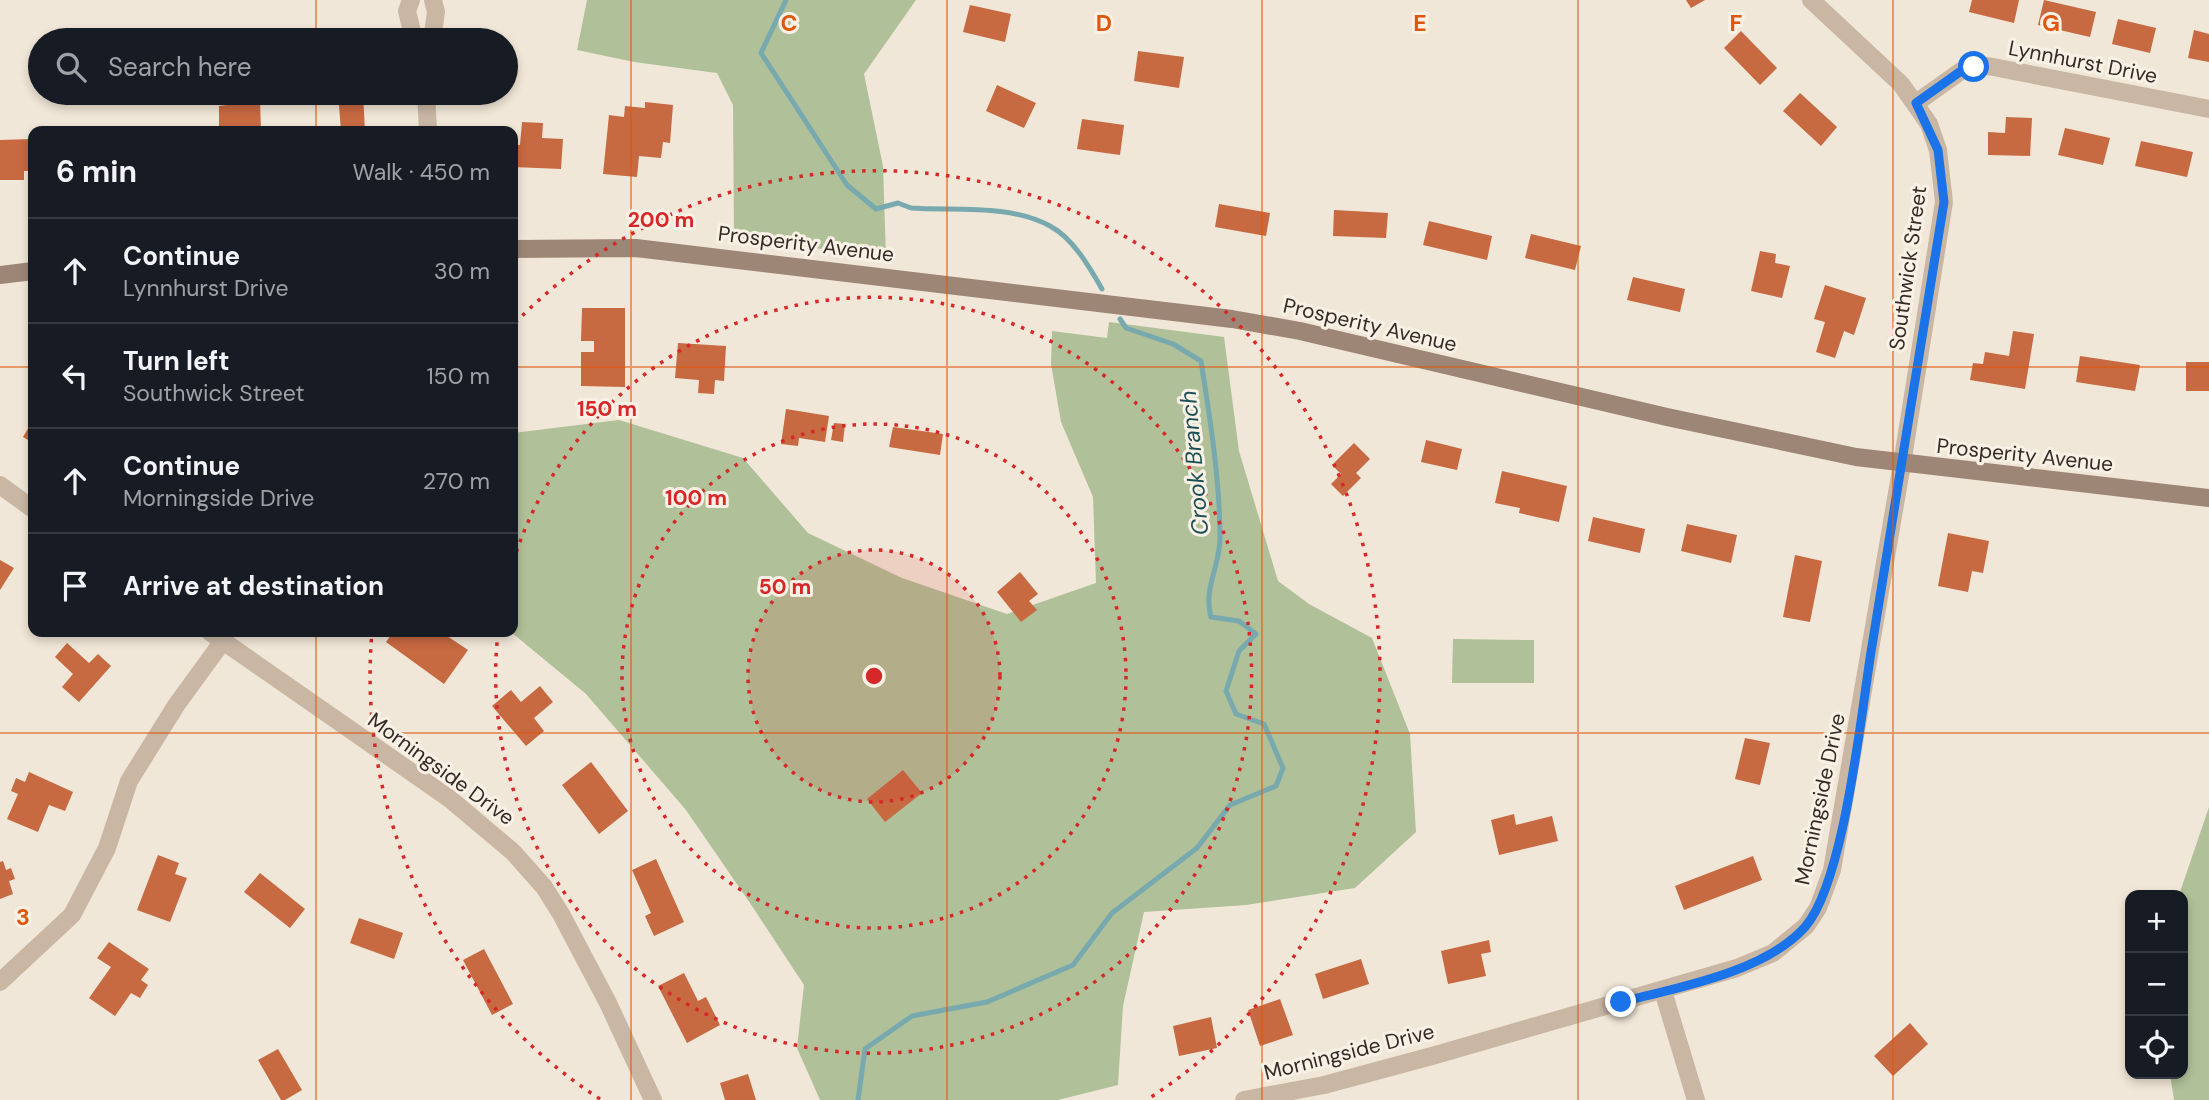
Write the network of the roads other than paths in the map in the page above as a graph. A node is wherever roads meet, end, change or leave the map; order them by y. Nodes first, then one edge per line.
1 (411, 0) edge
2 (433, 0) edge
3 (1811, 0) edge
4 (411, 28) edge
5 (434, 28) edge
6 (1916, 103) junction
7 (427, 105) edge
8 (2209, 109) edge
9 (428, 126) edge
10 (518, 249) edge
11 (28, 272) edge
12 (0, 275) edge
13 (1902, 464) junction
14 (0, 485) edge
15 (2209, 498) edge
16 (28, 505) edge
17 (216, 637) edge
18 (218, 637) edge
19 (0, 982) edge
20 (1663, 991) junction
21 (653, 1100) edge
22 (1244, 1100) edge
23 (1696, 1100) edge

1 - 4 street
2 - 5 street
3 - 6 street, Southwick Street
6 - 8 street, Lynnhurst Drive
6 - 13 street, Southwick Street
7 - 9 street
10 - 13 main road, Prosperity Avenue
11 - 12 main road
13 - 15 main road, Prosperity Avenue
13 - 20 street, Morningside Drive
14 - 16 street
17 - 19 street
18 - 21 street, Morningside Drive
20 - 22 street, Morningside Drive
20 - 23 street

